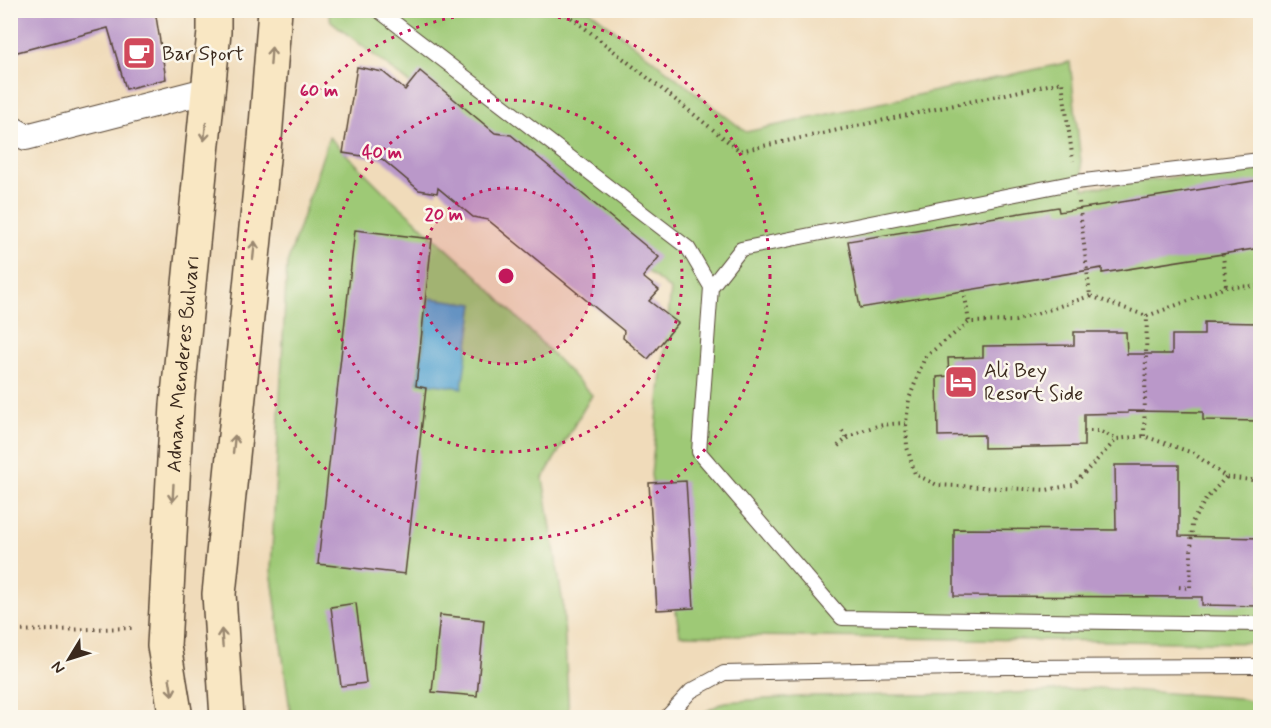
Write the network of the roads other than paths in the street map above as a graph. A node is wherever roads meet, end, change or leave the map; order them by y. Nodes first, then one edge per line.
1 (214, 10) edge
2 (275, 10) edge
3 (378, 10) edge
4 (209, 90) junction
5 (10, 128) edge
6 (1260, 160) edge
7 (711, 287) junction
8 (1260, 624) edge
9 (1260, 666) edge
10 (176, 717) edge
11 (227, 717) edge
12 (666, 717) edge

1 - 4 main road, Adnan Menderes Bulvarı
11 -> 2 main road
3 - 7 lane
4 - 5 street
4 -> 10 main road, Adnan Menderes Bulvarı
6 - 7 lane
7 - 8 lane
9 - 12 lane

